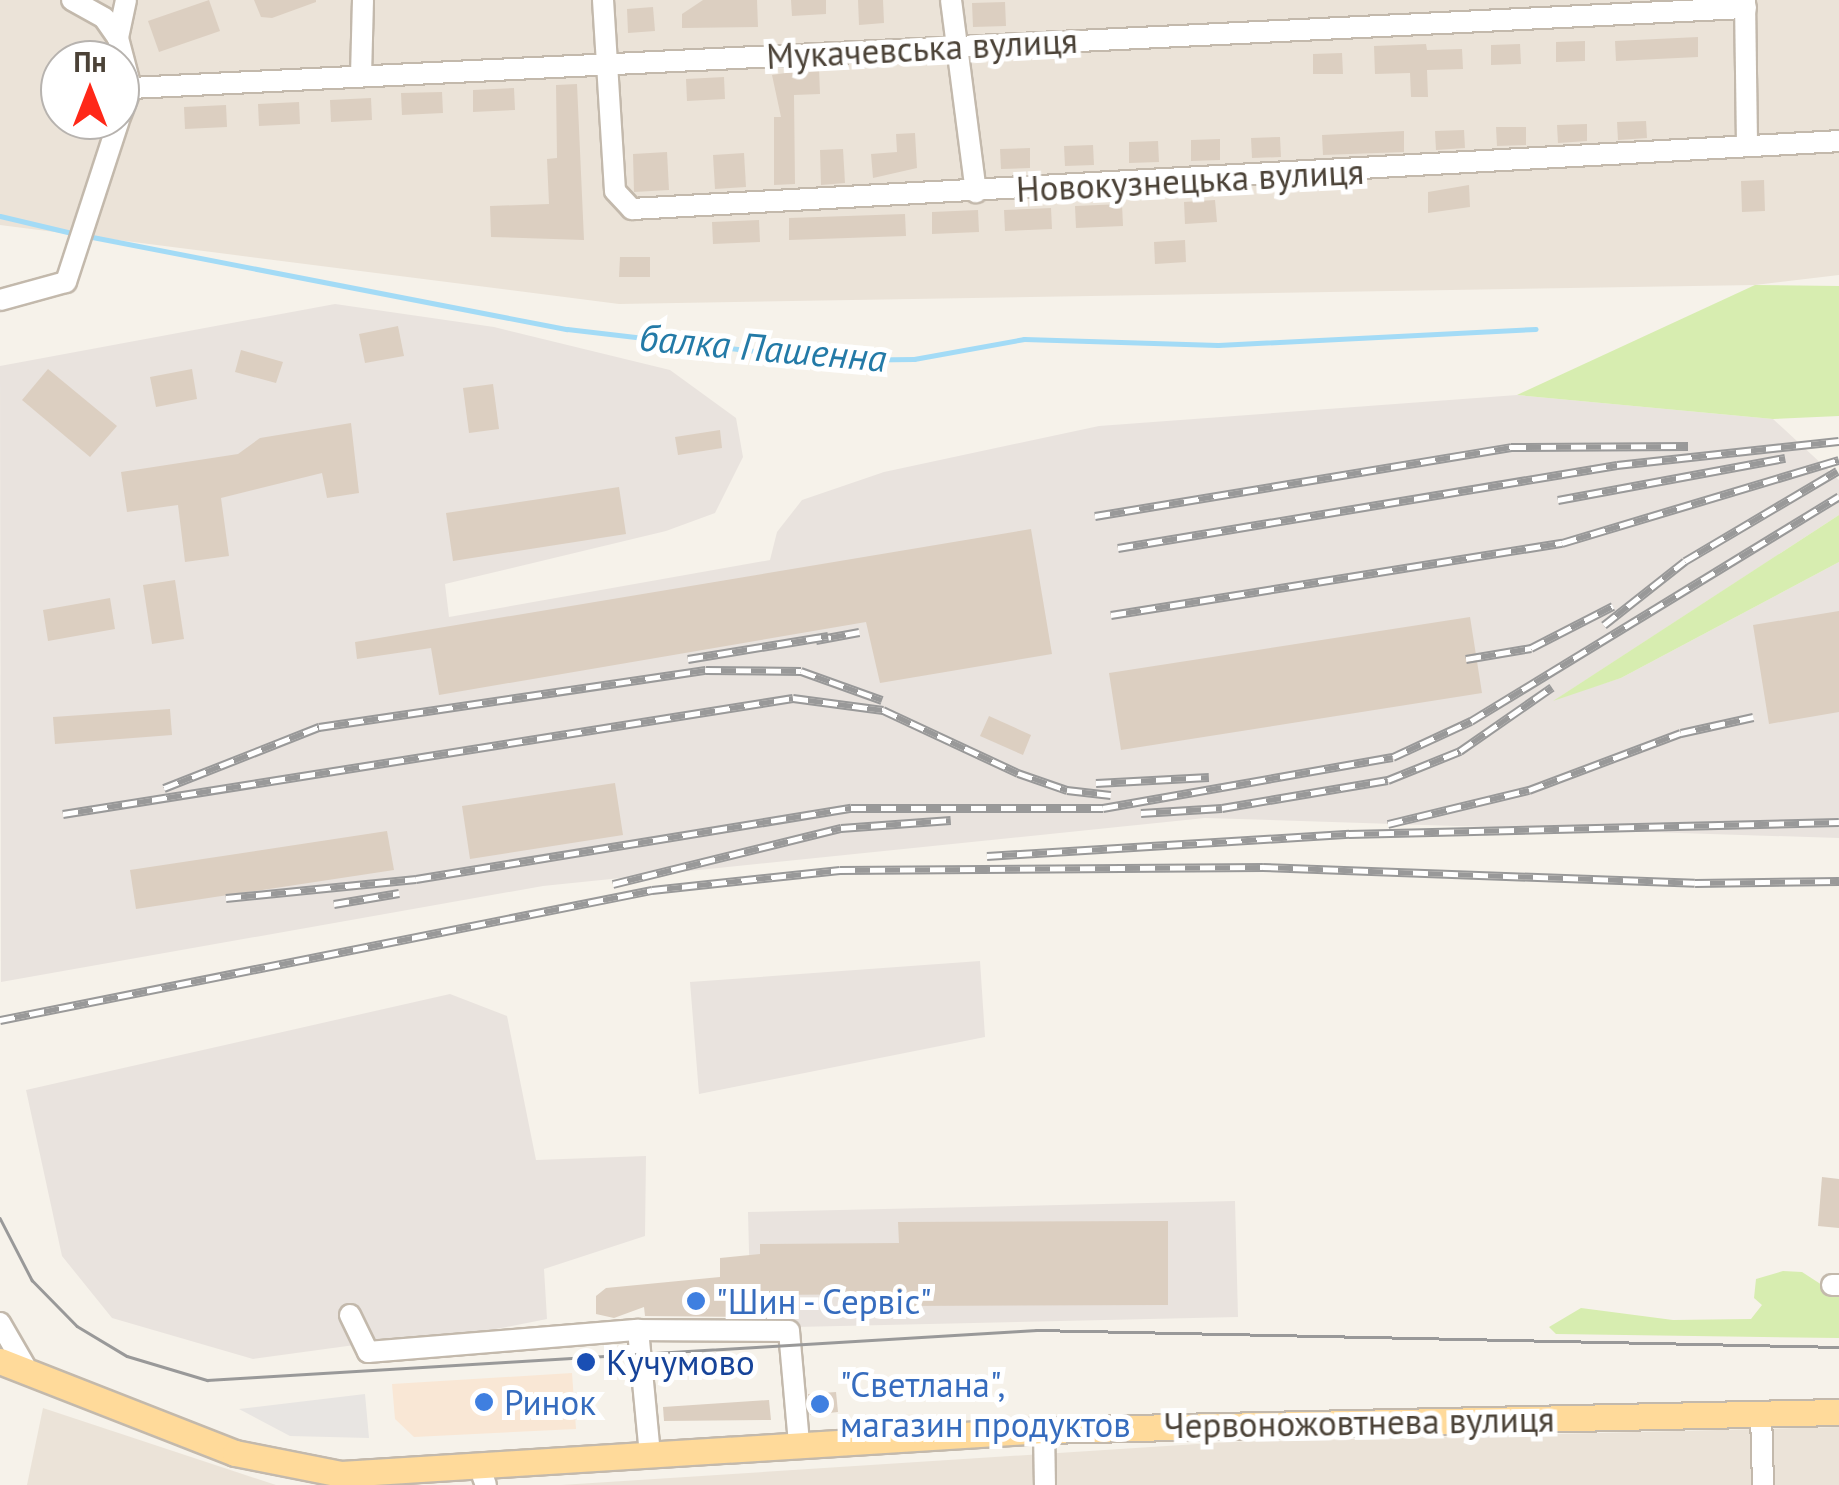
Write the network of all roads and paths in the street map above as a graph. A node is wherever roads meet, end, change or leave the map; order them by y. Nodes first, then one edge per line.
1 (72, 0) edge
2 (126, 0) edge
3 (363, 0) edge
4 (603, 0) edge
5 (952, 0) edge
6 (1745, 4) edge
7 (118, 38) joint
8 (958, 46) junction
9 (606, 63) junction
10 (360, 76) junction
11 (140, 88) edge
12 (112, 140) edge
13 (1839, 141) edge
14 (1748, 142) junction
15 (976, 192) junction
16 (0, 300) edge
17 (350, 1315) dead end
18 (0, 1323) edge
19 (638, 1330) junction
20 (0, 1361) edge
21 (29, 1372) junction
22 (1761, 1412) junction
23 (1839, 1412) edge
24 (1044, 1430) junction
25 (799, 1444) junction
26 (650, 1455) junction
27 (483, 1476) edge
28 (1046, 1485) edge
29 (1763, 1485) edge

1 - 7 street
2 - 7 street
3 - 10 street
4 - 9 street
5 - 8 street
6 - 8 street, Мукачевська вулиця
6 - 14 street
8 - 9 street, Мукачевська вулиця
8 - 15 street
9 - 10 street, Мукачевська вулиця
9 - 15 street, Новокузнецька вулиця
10 - 11 street, Мукачевська вулиця
12 - 16 street
13 - 14 street, Новокузнецька вулиця
14 - 15 street, Новокузнецька вулиця
17 - 19 street
18 - 21 street
19 - 25 street
19 - 26 street
20 - 21 main road, Червоножовтнева вулиця
21 - 27 main road, Червоножовтнева вулиця
22 - 23 main road, Червоножовтнева вулиця
22 - 24 main road, Червоножовтнева вулиця
22 - 29 street
24 - 25 main road, Червоножовтнева вулиця
24 - 28 street
25 - 26 main road, Червоножовтнева вулиця
26 - 27 main road, Червоножовтнева вулиця

